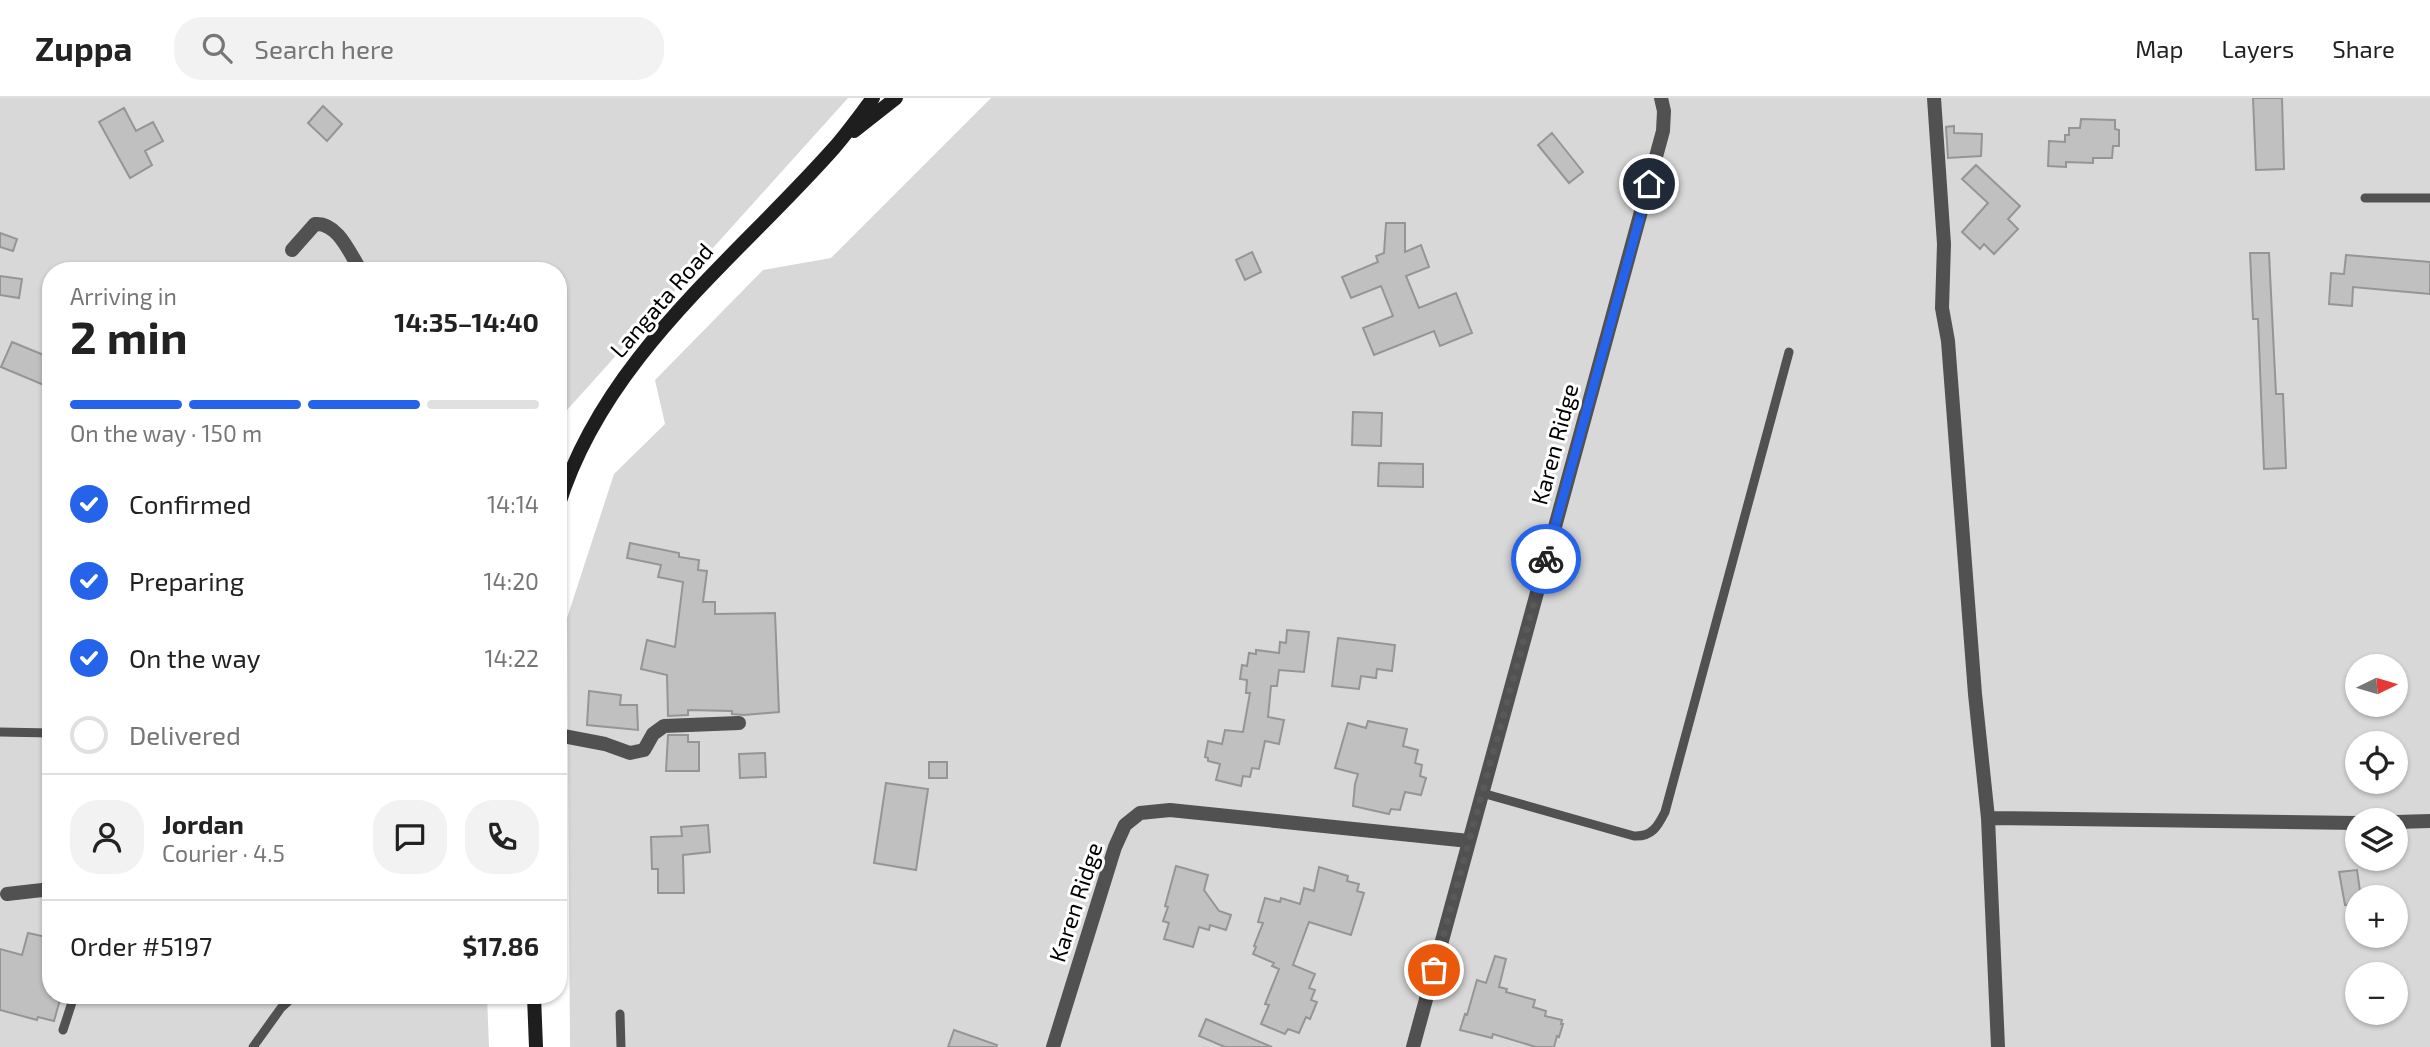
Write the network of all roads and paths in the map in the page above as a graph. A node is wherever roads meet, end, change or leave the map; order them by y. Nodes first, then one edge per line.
1 (873, 98) edge
2 (896, 98) edge
3 (1661, 98) edge
4 (1934, 98) edge
5 (834, 148) junction
6 (2365, 198) dead end
7 (2430, 198) edge
8 (292, 250) dead end
9 (354, 262) edge
10 (1788, 352) dead end
11 (567, 483) edge
12 (739, 723) dead end
13 (0, 732) edge
14 (42, 733) edge
15 (567, 736) edge
16 (1482, 793) junction
17 (1988, 818) junction
18 (2430, 821) edge
19 (2408, 822) edge
20 (2345, 823) edge
21 (1469, 841) junction
22 (42, 890) edge
23 (8, 894) dead end
24 (72, 1004) edge
25 (285, 1004) edge
26 (534, 1004) edge
27 (620, 1014) dead end
28 (64, 1030) dead end
29 (253, 1047) edge
30 (536, 1047) edge
31 (621, 1047) edge
32 (1053, 1047) edge
33 (1413, 1047) edge
34 (1998, 1047) edge

1 - 5 main road, Langata Road
2 - 5 main road, Langata Road
3 - 16 street, Karen Ridge
4 - 17 street
5 - 11 main road, Langata Road
6 - 7 lane
8 - 9 street
10 - 16 lane
12 - 15 street
13 - 14 lane
16 - 21 street, Karen Ridge
17 - 20 street
17 - 34 street
18 - 19 street
21 - 32 street, Karen Ridge
21 - 33 street, Karen Ridge
22 - 23 street
24 - 28 lane
25 - 29 lane
26 - 30 main road
27 - 31 lane

